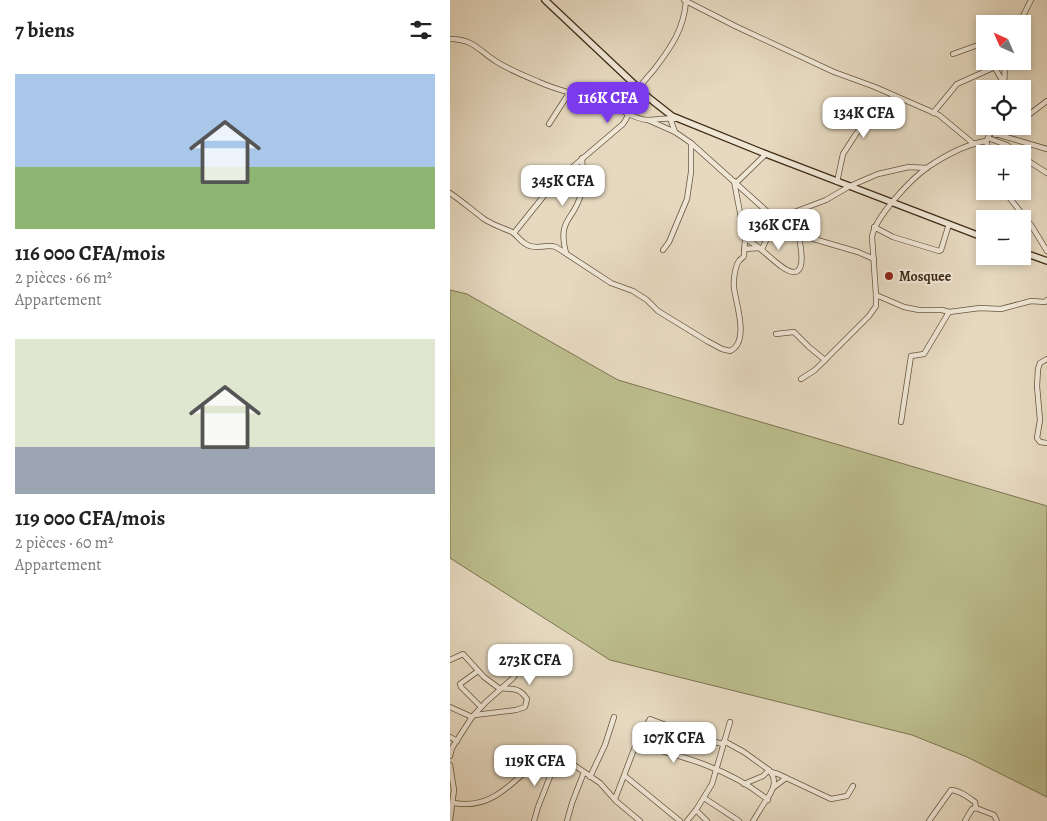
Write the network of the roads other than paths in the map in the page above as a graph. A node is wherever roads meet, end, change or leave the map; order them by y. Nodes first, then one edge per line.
1 (545, 0) edge
2 (685, 0) edge
3 (1030, 0) edge
4 (1023, 15) edge
5 (450, 39) edge
6 (976, 46) edge
7 (953, 54) dead end
8 (990, 70) edge
9 (640, 88) junction
10 (570, 93) junction
11 (894, 97) junction
12 (1047, 101) edge
13 (933, 113) junction
14 (1031, 113) edge
15 (630, 115) junction
16 (670, 118) junction
17 (648, 120) junction
18 (681, 120) junction
19 (549, 124) dead end
20 (675, 132) junction
21 (988, 135) edge
22 (994, 135) edge
23 (1000, 135) edge
24 (987, 138) junction
25 (692, 143) junction
26 (974, 144) junction
27 (988, 145) edge
28 (1008, 145) edge
29 (1047, 148) edge
30 (766, 154) junction
31 (582, 158) junction
32 (1031, 163) edge
33 (927, 168) junction
34 (1047, 173) edge
35 (735, 182) junction
36 (837, 182) junction
37 (850, 186) junction
38 (450, 193) edge
39 (1011, 200) edge
40 (892, 203) junction
41 (775, 220) junction
42 (950, 224) junction
43 (874, 227) junction
44 (743, 228) junction
45 (514, 233) junction
46 (976, 234) edge
47 (799, 236) junction
48 (745, 239) junction
49 (744, 249) junction
50 (761, 249) junction
51 (663, 250) dead end
52 (1047, 251) edge
53 (566, 253) junction
54 (1031, 255) edge
55 (874, 259) junction
56 (1047, 261) edge
57 (876, 295) junction
58 (1046, 301) edge
59 (1047, 308) edge
60 (949, 312) junction
61 (776, 334) dead end
62 (1047, 359) edge
63 (825, 360) junction
64 (801, 379) dead end
65 (1040, 417) junction
66 (1047, 418) edge
67 (901, 422) dead end
68 (1047, 443) edge
69 (527, 658) dead end
70 (450, 660) edge
71 (478, 671) junction
72 (501, 689) junction
73 (450, 707) edge
74 (481, 707) junction
75 (473, 716) junction
76 (614, 717) dead end
77 (730, 722) dead end
78 (450, 737) edge
79 (457, 741) junction
80 (723, 742) junction
81 (636, 744) junction
82 (450, 756) edge
83 (537, 760) dead end
84 (450, 765) edge
85 (716, 769) junction
86 (584, 772) junction
87 (770, 772) junction
88 (625, 776) junction
89 (590, 777) junction
90 (786, 778) junction
91 (744, 784) junction
92 (853, 786) dead end
93 (774, 787) junction
94 (759, 792) junction
95 (772, 793) junction
96 (704, 798) junction
97 (615, 799) junction
98 (768, 800) junction
99 (454, 803) junction
100 (976, 808) junction
101 (696, 810) junction
102 (450, 820) edge
103 (998, 820) edge
104 (534, 821) edge
105 (567, 821) edge
106 (640, 821) edge
107 (680, 821) edge
108 (686, 821) edge
109 (707, 821) edge
110 (739, 821) edge
111 (753, 821) edge
112 (929, 821) edge
113 (964, 821) edge

1 - 9 street
2 - 9 street
2 - 11 street
3 - 4 street
5 - 10 street
6 - 7 street
8 - 13 street
9 - 15 street
9 - 18 street
10 - 15 street
10 - 19 street
11 - 13 street
11 - 36 street
12 - 14 street
13 - 26 street
15 - 17 street
15 - 31 street
16 - 17 street
16 - 18 street
16 - 20 street
17 - 20 street
18 - 30 street
20 - 25 street
21 - 24 street
22 - 24 street
23 - 29 street
24 - 26 street
24 - 27 street
24 - 28 street
25 - 35 street
25 - 51 street
26 - 33 street
30 - 35 street
30 - 36 street
31 - 45 street
31 - 53 street
32 - 34 street
33 - 37 street
33 - 40 street
35 - 41 street
35 - 44 street
36 - 37 street
37 - 40 street
37 - 41 street
38 - 45 street
39 - 52 street
40 - 42 street
40 - 43 street
41 - 44 street
41 - 47 street
41 - 50 street
42 - 43 street
42 - 46 street
43 - 55 street
44 - 48 street
45 - 53 street
47 - 50 street
47 - 55 street
48 - 49 street
48 - 50 street
49 - 50 street
49 - 53 street
54 - 56 street
55 - 57 street
57 - 60 street
57 - 63 street
58 - 59 street
58 - 60 street
60 - 67 street
61 - 63 street
62 - 65 street
63 - 64 street
65 - 66 street
65 - 68 street
69 - 72 street
70 - 71 street
71 - 72 street
71 - 74 street
72 - 74 street
72 - 75 street
73 - 75 street
74 - 75 street
75 - 79 street
76 - 89 street
77 - 80 street
78 - 79 street
79 - 82 street
80 - 81 street
80 - 85 street
80 - 87 street
81 - 85 street
81 - 88 street
83 - 99 street
84 - 99 street
85 - 91 street
85 - 96 street
86 - 89 street
86 - 104 street
86 - 105 street
87 - 90 street
87 - 91 street
87 - 93 street
88 - 97 street
88 - 107 street
89 - 97 street
90 - 92 street
90 - 93 street
91 - 94 street
93 - 95 street
94 - 95 street
94 - 98 street
95 - 98 street
96 - 101 street
96 - 110 street
97 - 106 street
98 - 111 street
99 - 102 street
100 - 103 street
100 - 112 street
100 - 113 street
101 - 108 street
101 - 109 street

